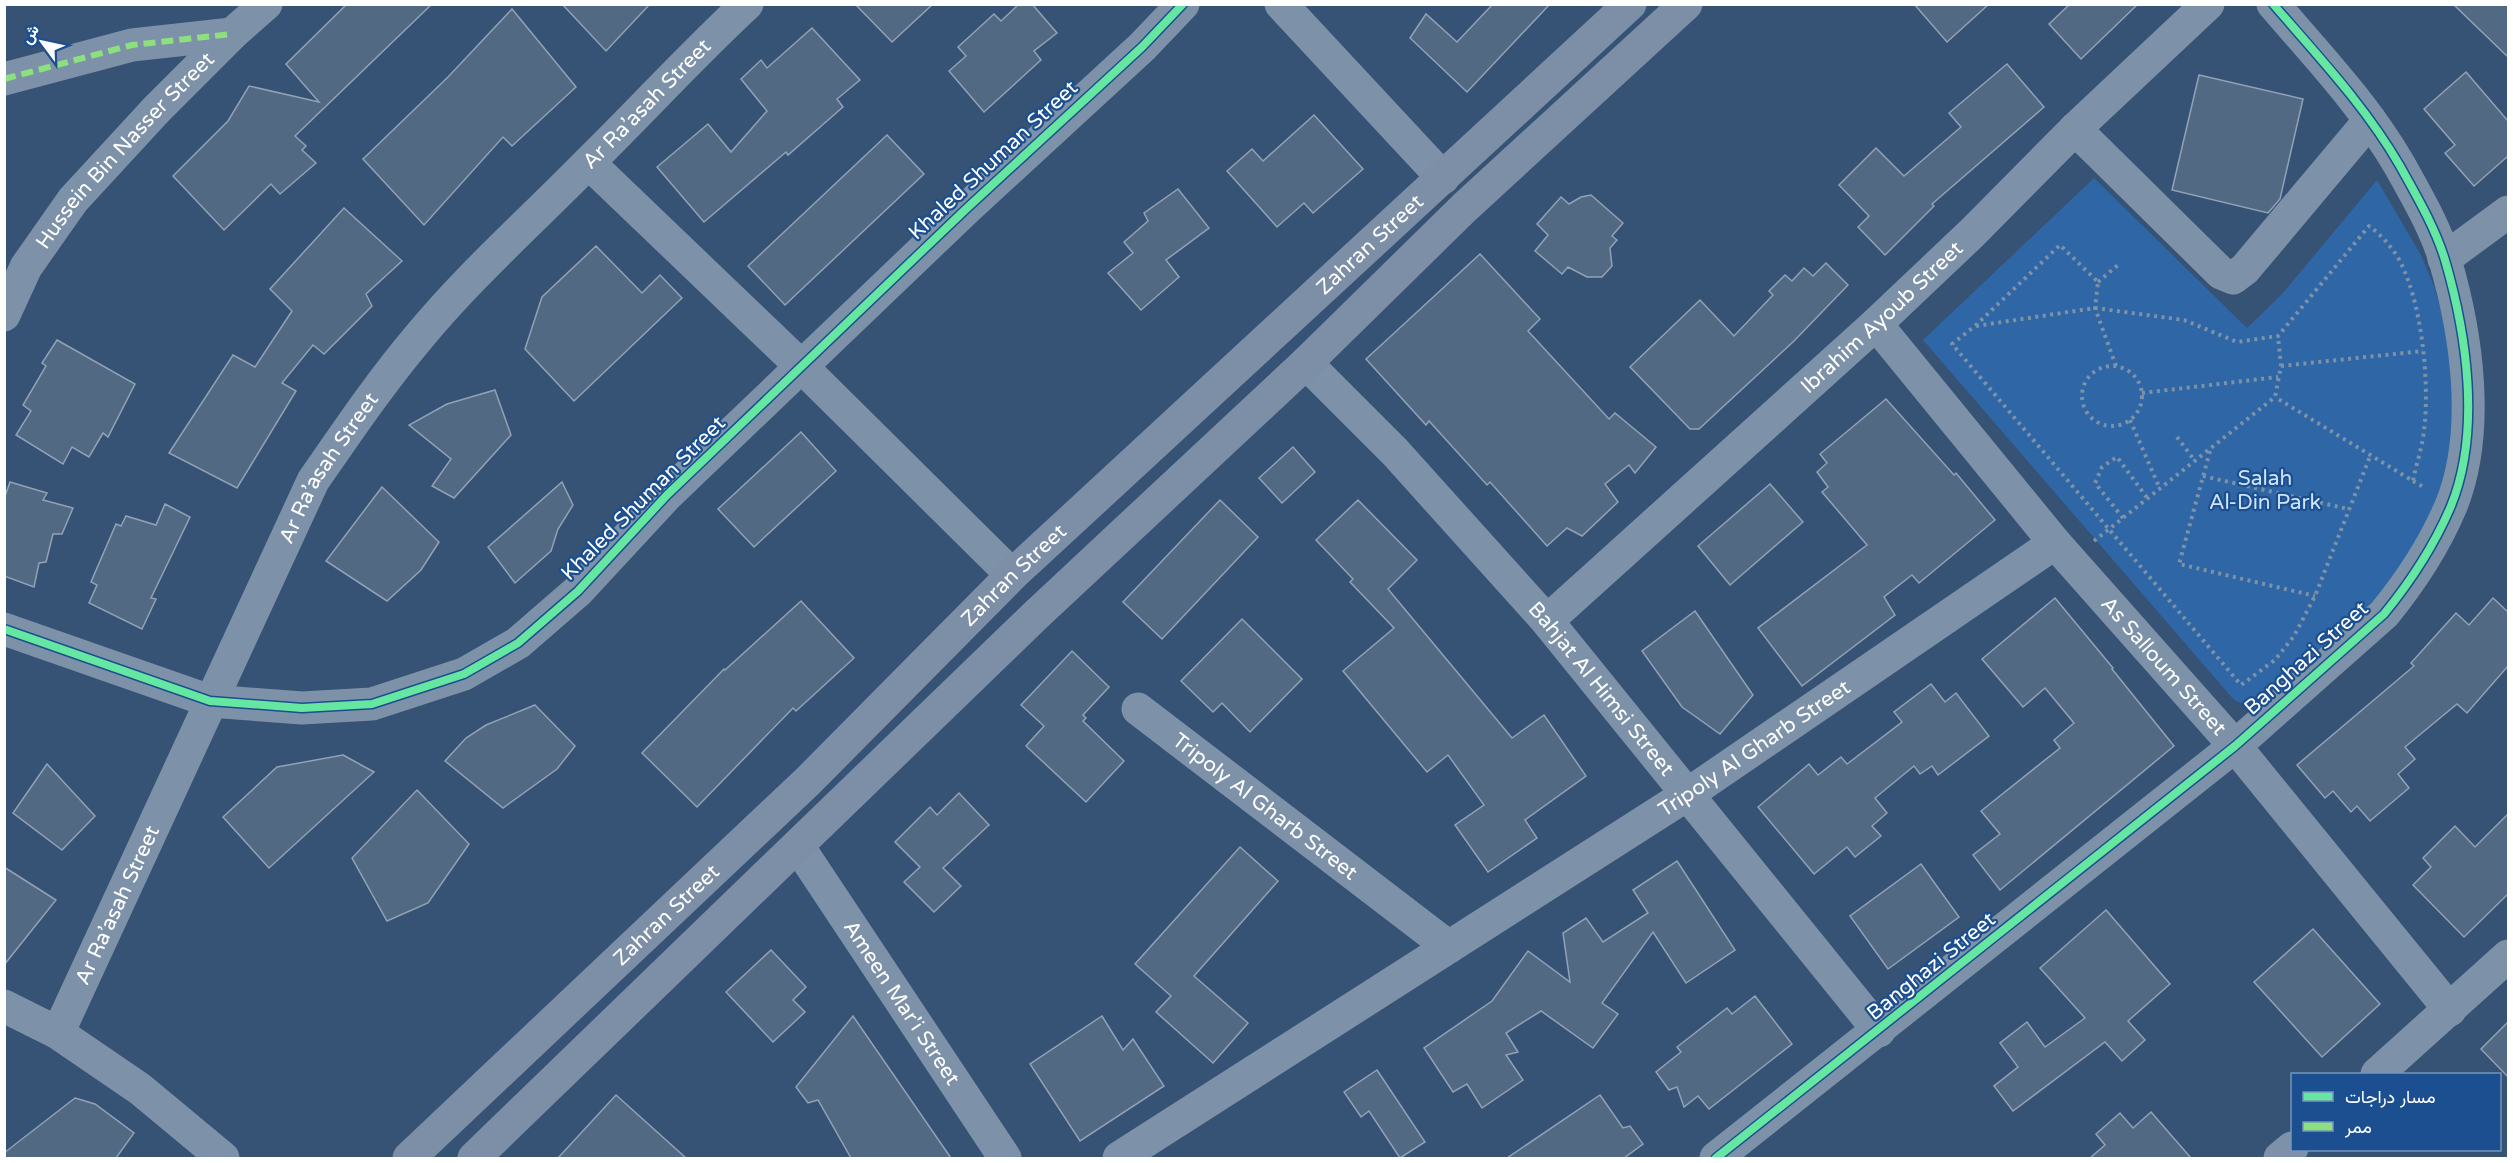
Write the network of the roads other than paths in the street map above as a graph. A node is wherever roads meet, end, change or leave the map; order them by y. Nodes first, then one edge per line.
1 (266, 4) edge
2 (747, 4) edge
3 (1183, 4) edge
4 (1281, 4) edge
5 (1630, 4) edge
6 (1686, 4) edge
7 (2208, 4) edge
8 (2273, 4) edge
9 (232, 34) junction
10 (4, 79) edge
11 (2370, 120) junction
12 (2075, 129) junction
13 (589, 163) junction
14 (1443, 178) junction
15 (2508, 212) edge
16 (2444, 259) junction
17 (15, 263) edge
18 (4, 315) edge
19 (1876, 324) junction
20 (1306, 363) junction
21 (801, 366) junction
22 (2062, 552) junction
23 (1012, 575) junction
24 (1547, 621) junction
25 (4, 629) edge
26 (210, 701) junction
27 (1138, 709) dead end
28 (2235, 746) junction
29 (1688, 794) junction
30 (798, 846) junction
31 (1449, 947) junction
32 (2508, 956) edge
33 (4, 1006) edge
34 (2450, 1010) junction
35 (1879, 1031) junction
36 (58, 1034) junction
37 (2378, 1073) edge
38 (223, 1158) edge
39 (409, 1158) edge
40 (474, 1158) edge
41 (1005, 1158) edge
42 (1119, 1158) edge
43 (1716, 1158) edge

1 - 9 street, Hussein Bin Nasser Street
2 - 13 street, Ar Ra’asah Street
3 - 21 street, Khaled Shuman Street
4 - 14 street
5 - 14 main road, Zahran Street
6 - 20 main road, Zahran Street
7 - 12 street, Ibrahim Ayoub Street
8 - 11 street, Banghazi Street
9 - 10 street
9 - 17 street, Hussein Bin Nasser Street
11 - 12 street
11 - 16 street, Banghazi Street
12 - 19 street, Ibrahim Ayoub Street
13 - 21 street
13 - 26 street, Ar Ra’asah Street
14 - 23 main road, Zahran Street
15 - 16 street
16 - 28 street, Banghazi Street
17 - 18 street, Hussein Bin Nasser Street
19 - 22 street, As Salloum Street
19 - 24 street, Ibrahim Ayoub Street
20 - 24 street, Bahjat Al Himsi Street
20 - 30 main road, Zahran Street
21 - 23 street
21 - 26 street, Khaled Shuman Street
22 - 28 street, As Salloum Street
22 - 29 street, Tripoly Al Gharb Street
23 - 39 main road, Zahran Street
24 - 29 street, Bahjat Al Himsi Street
25 - 26 street, Khaled Shuman Street
26 - 36 street, Ar Ra’asah Street
27 - 31 street, Tripoly Al Gharb Street
28 - 34 street, As Salloum Street
28 - 35 street, Banghazi Street
29 - 31 street, Tripoly Al Gharb Street
29 - 35 street, Bahjat Al Himsi Street
30 - 40 main road, Zahran Street
30 - 41 street, Ameen Mar'i Street
31 - 42 street, Tripoly Al Gharb Street
32 - 34 street
33 - 36 street
34 - 37 street
35 - 43 street, Banghazi Street
36 - 38 street

